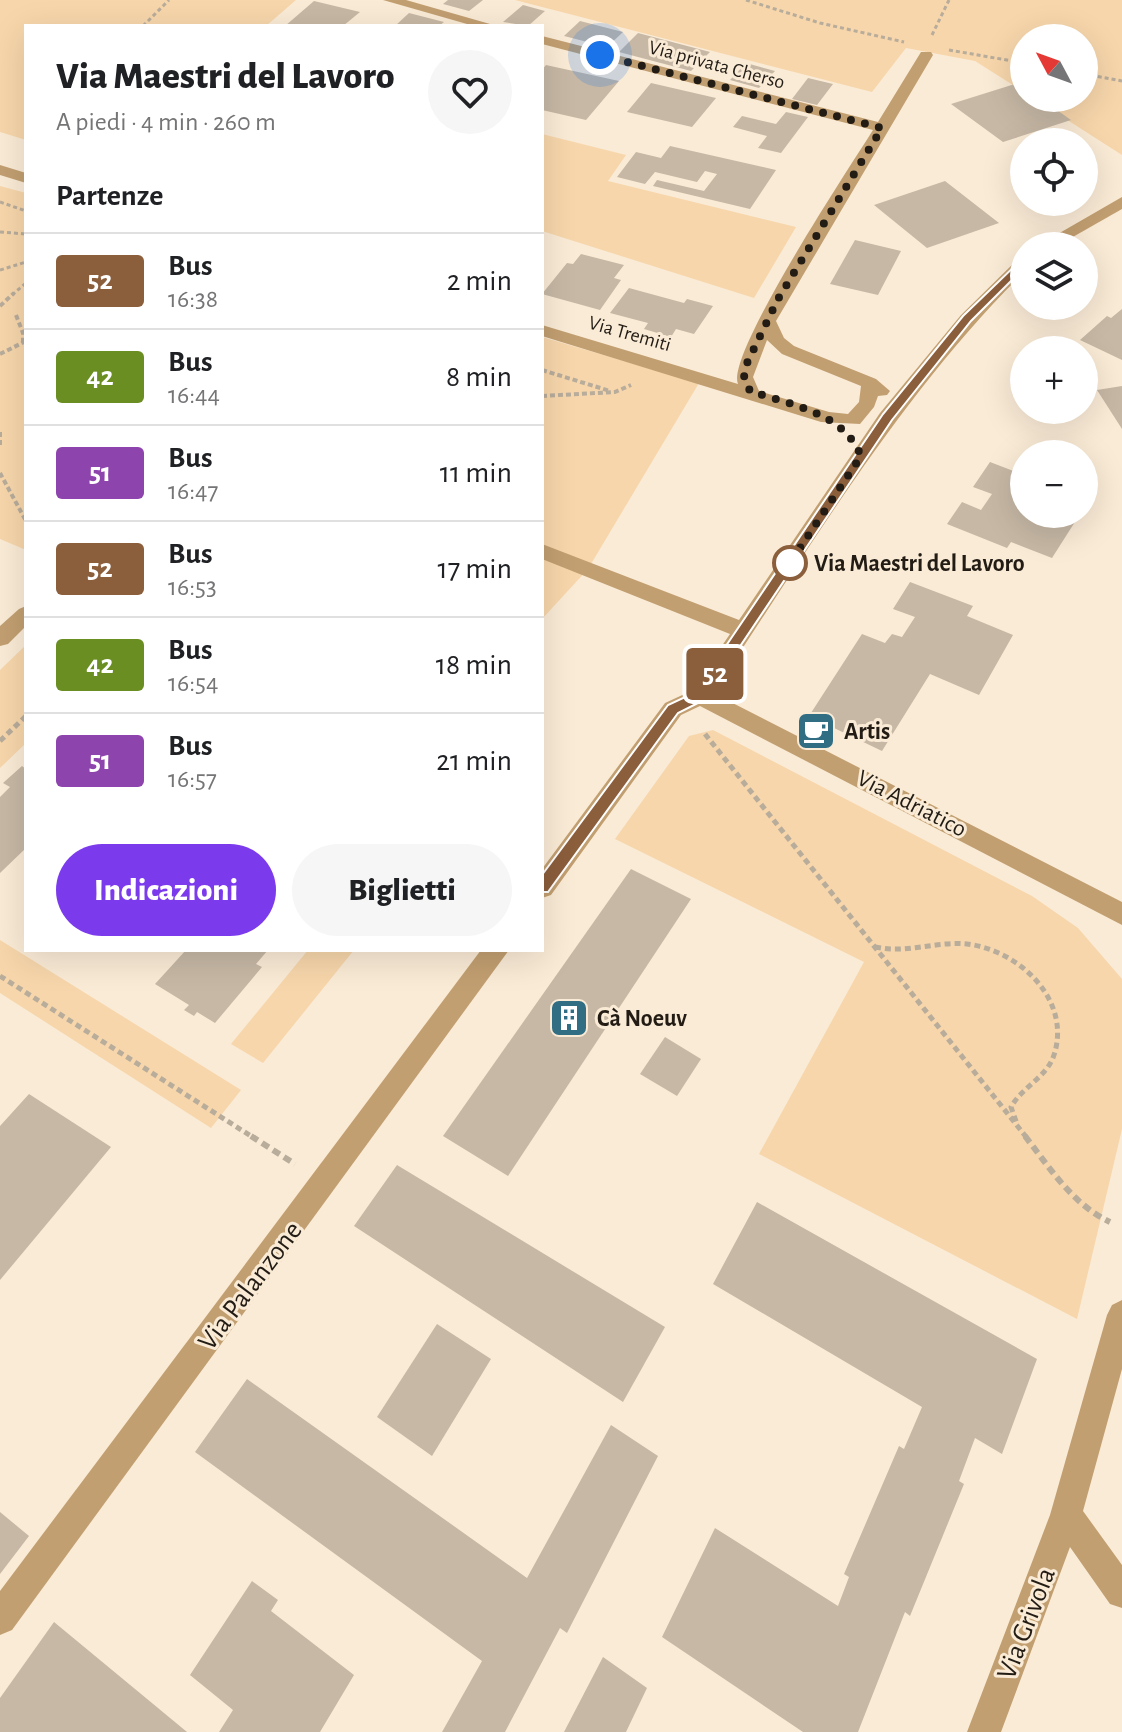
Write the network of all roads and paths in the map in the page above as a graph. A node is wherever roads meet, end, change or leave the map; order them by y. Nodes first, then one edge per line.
1 (169, 0) edge
2 (390, 0) edge
3 (746, 0) edge
4 (949, 0) edge
5 (145, 24) edge
6 (482, 24) edge
7 (934, 28) dead end
8 (544, 41) edge
9 (910, 43) dead end
10 (943, 49) dead end
11 (926, 55) dead end
12 (1010, 61) edge
13 (1098, 77) edge
14 (1122, 81) edge
15 (882, 128) junction
16 (0, 170) edge
17 (24, 177) edge
18 (0, 202) edge
19 (1122, 202) edge
20 (24, 210) edge
21 (0, 232) edge
22 (1070, 232) edge
23 (24, 234) edge
24 (24, 263) edge
25 (0, 270) edge
26 (1010, 277) edge
27 (24, 285) edge
28 (0, 306) edge
29 (16, 315) dead end
30 (768, 322) junction
31 (544, 331) edge
32 (24, 342) edge
33 (788, 350) junction
34 (0, 354) edge
35 (747, 363) junction
36 (544, 371) edge
37 (706, 378) junction
38 (918, 378) junction
39 (640, 381) dead end
40 (870, 383) junction
41 (750, 391) junction
42 (615, 392) junction
43 (544, 396) edge
44 (887, 417) junction
45 (828, 418) junction
46 (0, 432) edge
47 (0, 448) edge
48 (861, 456) junction
49 (0, 473) edge
50 (24, 517) edge
51 (544, 552) edge
52 (24, 616) edge
53 (745, 631) junction
54 (0, 638) edge
55 (699, 697) junction
56 (24, 718) edge
57 (697, 724) dead end
58 (0, 741) edge
59 (544, 885) edge
60 (1122, 914) edge
61 (874, 947) junction
62 (495, 952) edge
63 (0, 976) edge
64 (1018, 1127) junction
65 (309, 1173) dead end
66 (1110, 1222) dead end
67 (1122, 1315) edge
68 (1066, 1515) junction
69 (1122, 1592) edge
70 (0, 1618) edge
71 (984, 1732) edge

1 - 5 path
2 - 6 street
3 - 9 path
4 - 7 path
8 - 15 street, Via privata Cherso
10 - 12 path
11 - 15 street
13 - 14 path
15 - 30 street
16 - 17 street
18 - 20 path
19 - 22 street
21 - 23 path
24 - 25 path
26 - 38 street
27 - 28 path
29 - 32 path
30 - 33 street
30 - 35 street
31 - 37 street, Via Tremiti
32 - 34 path
33 - 35 street
33 - 40 street
35 - 37 street
35 - 41 street
36 - 42 path
37 - 41 street, Via Tremiti
38 - 40 street
38 - 44 street
39 - 42 path
40 - 44 street
40 - 45 street
41 - 45 street
42 - 43 path
44 - 48 street
45 - 48 street
46 - 47 path
48 - 53 street
49 - 50 path
51 - 53 street
52 - 54 street
53 - 55 street
55 - 59 street
55 - 60 street, Via Adriatico
56 - 58 path
57 - 61 path
61 - 64 path
61 - 64 path
62 - 70 street, Via Palanzone
63 - 65 path
64 - 66 path
67 - 68 street
68 - 69 street
68 - 71 street, Via Grivola

